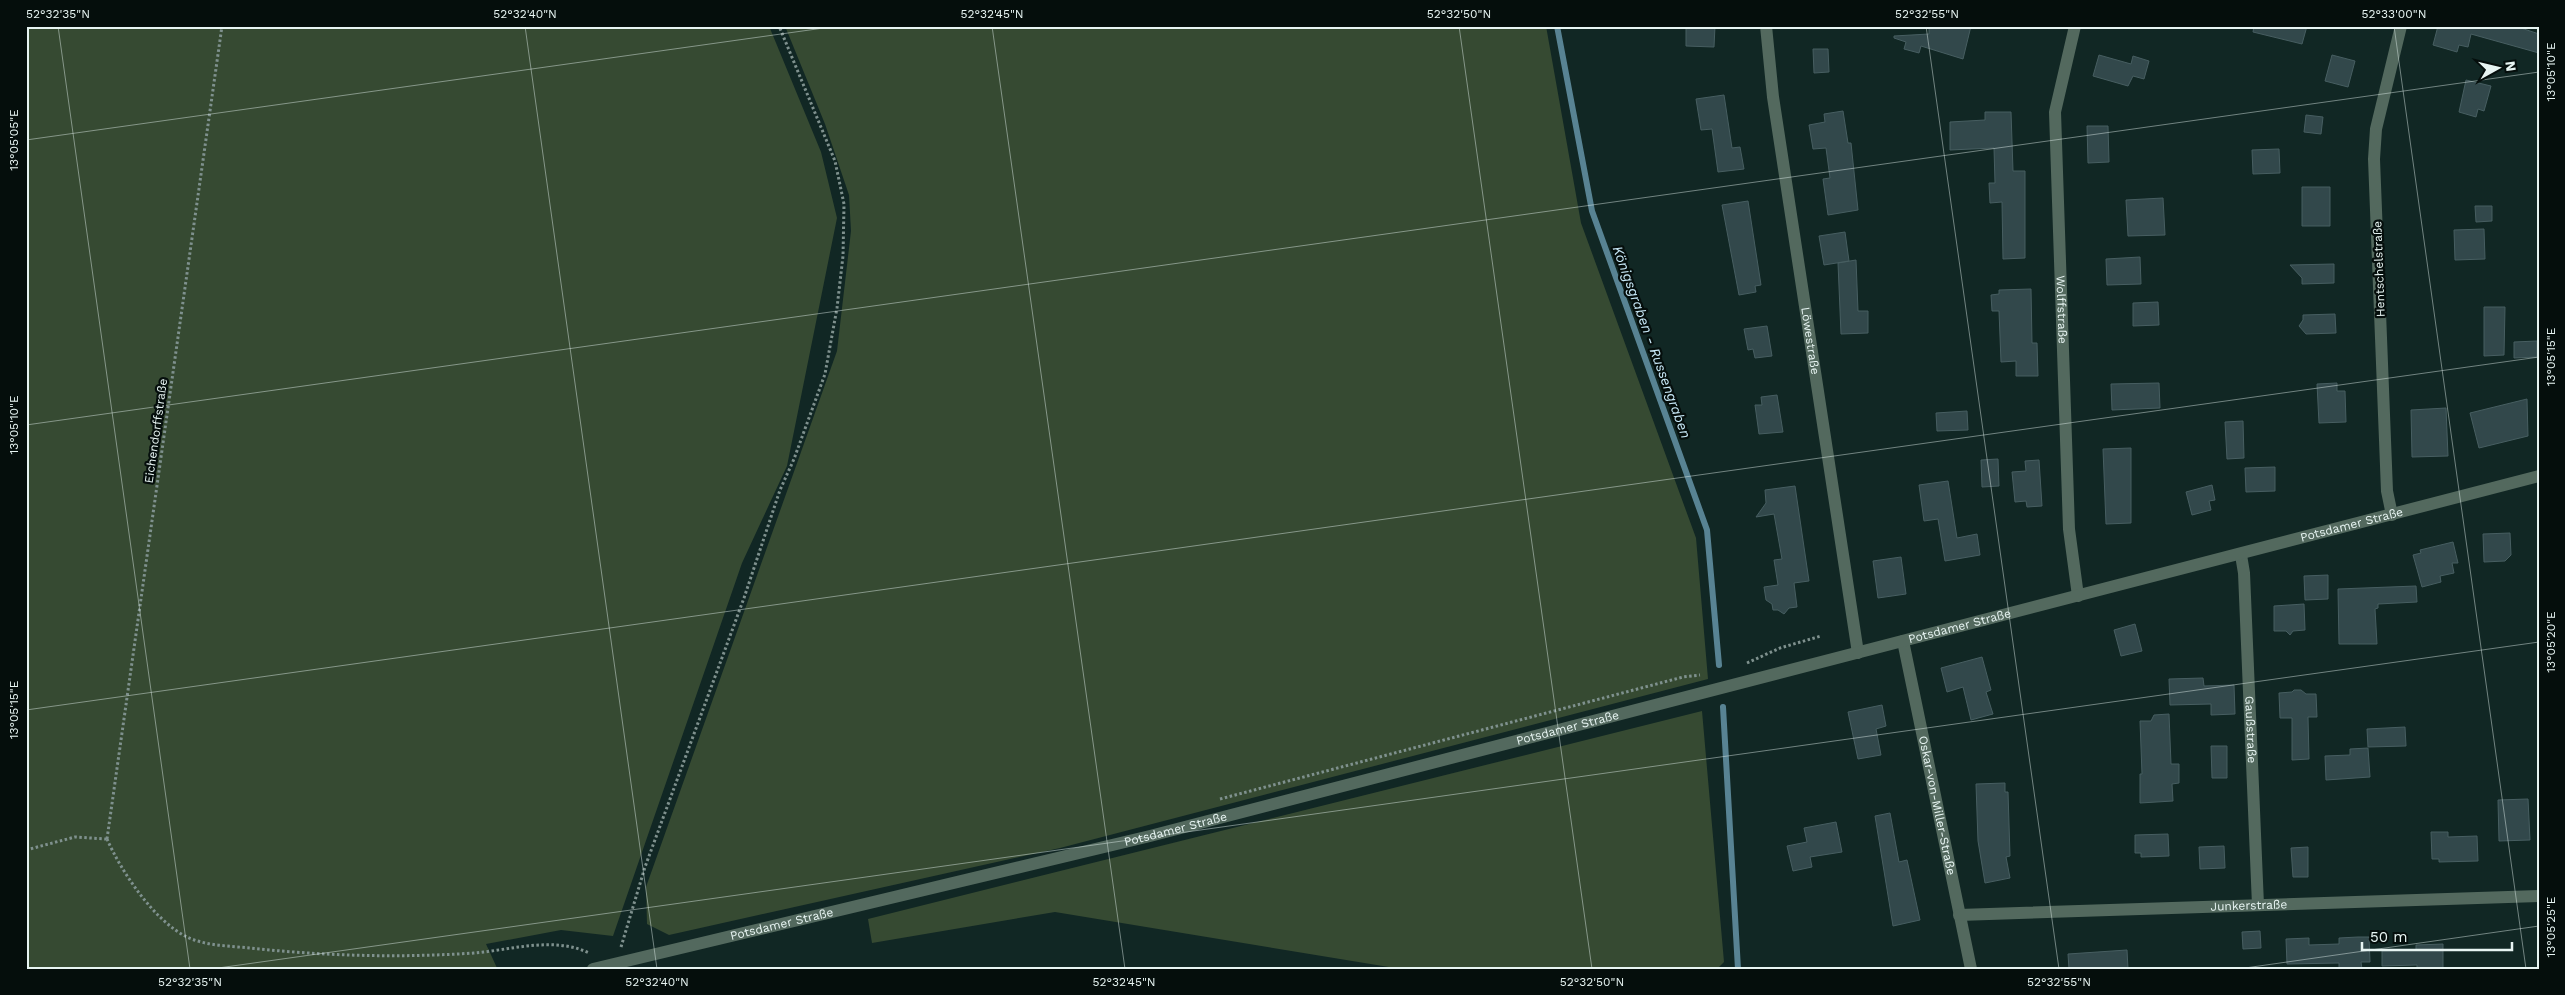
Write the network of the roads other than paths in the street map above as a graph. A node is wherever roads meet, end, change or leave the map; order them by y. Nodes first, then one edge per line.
1 (1766, 26) edge
2 (2075, 26) edge
3 (2401, 26) edge
4 (2539, 476) edge
5 (2392, 515) junction
6 (2241, 555) junction
7 (2078, 596) junction
8 (1902, 641) junction
9 (1858, 653) junction
10 (2539, 896) edge
11 (2258, 905) junction
12 (1958, 915) junction
13 (593, 969) edge
14 (1971, 969) edge

1 - 9 street, Löwestraße
2 - 7 street, Wolffstraße
3 - 5 street, Hentschelstraße
4 - 5 street, Potsdamer Straße
5 - 6 street, Potsdamer Straße
6 - 7 street, Potsdamer Straße
6 - 11 street, Gaußstraße
7 - 8 street, Potsdamer Straße
8 - 9 street, Potsdamer Straße
8 - 12 street, Oskar-von-Miller-Straße
9 - 13 street, Potsdamer Straße
10 - 11 street, Junkerstraße
11 - 12 street, Junkerstraße
12 - 14 street, Oskar-von-Miller-Straße

